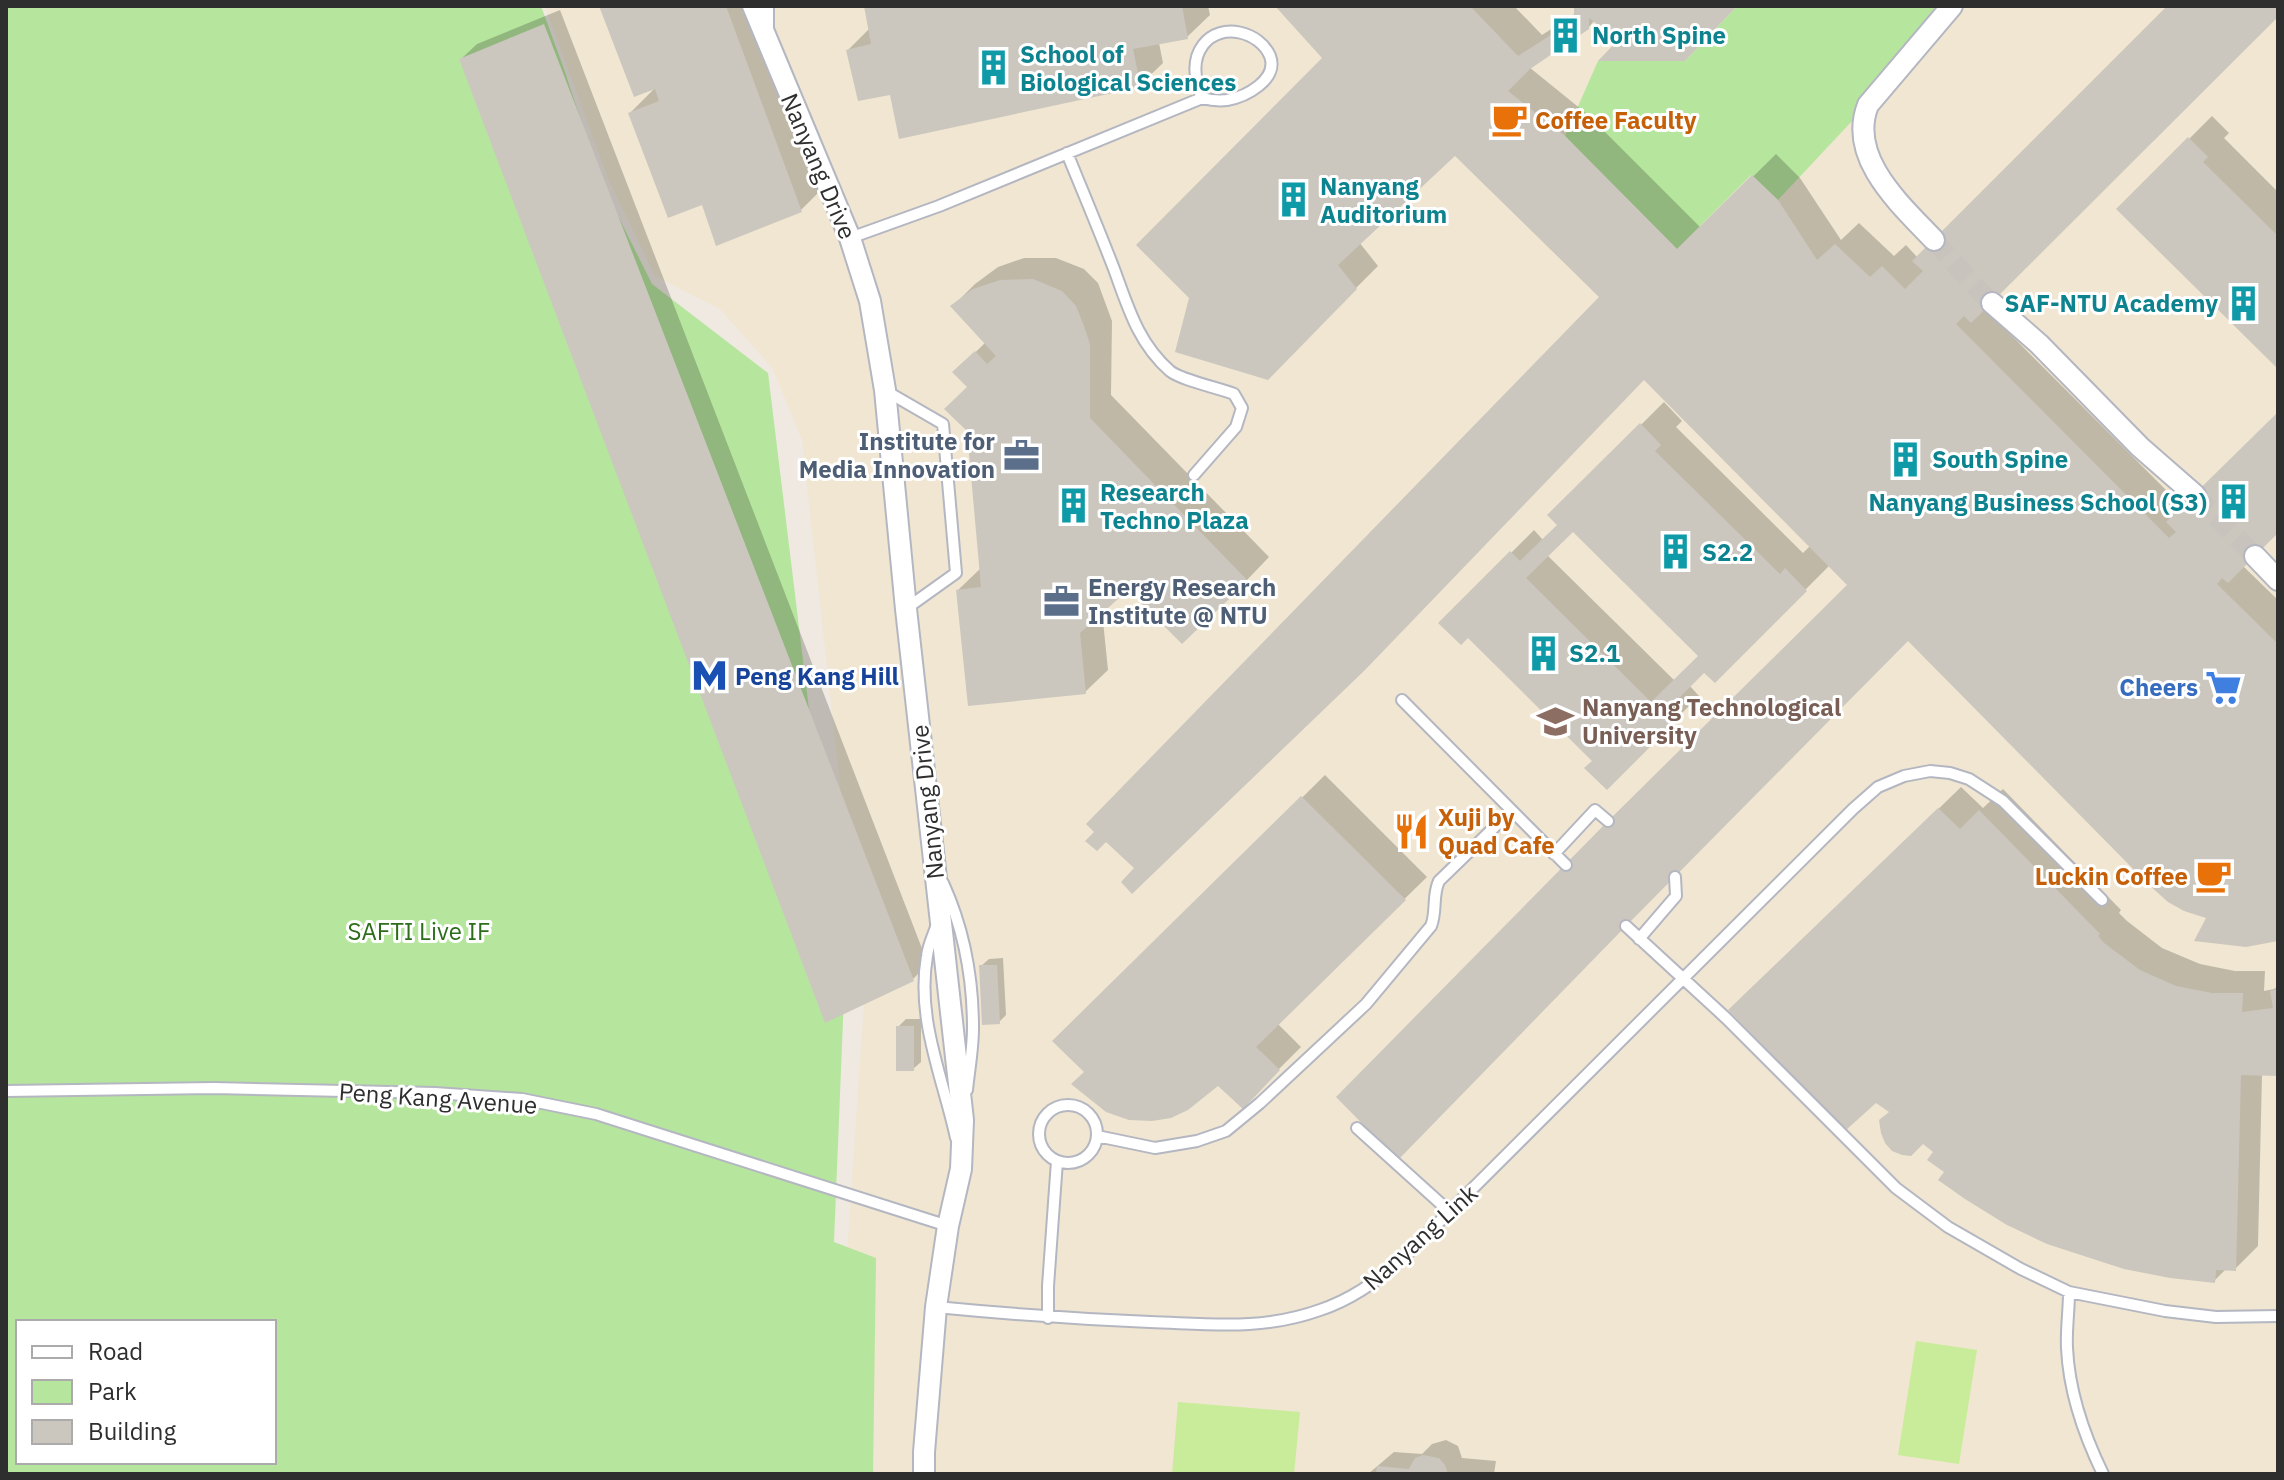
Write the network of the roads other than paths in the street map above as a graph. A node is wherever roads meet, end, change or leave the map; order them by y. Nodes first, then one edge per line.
1 (753, 6) edge
2 (768, 6) edge
3 (1952, 6) edge
4 (767, 40) junction
5 (1202, 98) junction
6 (1067, 153) junction
7 (850, 238) junction
8 (1934, 240) tunnel mouth
9 (1992, 303) tunnel mouth
10 (885, 390) junction
11 (1194, 475) dead end
12 (2195, 495) tunnel mouth
13 (2255, 556) tunnel mouth
14 (2278, 580) edge
15 (906, 609) junction
16 (1402, 700) dead end
17 (1511, 811) junction
18 (1608, 821) dead end
19 (1554, 854) junction
20 (934, 863) junction
21 (1566, 865) dead end
22 (1675, 877) dead end
23 (2102, 900) dead end
24 (940, 913) junction
25 (1626, 926) dead end
26 (1639, 939) junction
27 (1683, 979) junction
28 (6, 1091) edge
29 (963, 1120) junction
30 (1357, 1128) dead end
31 (1097, 1136) junction
32 (1057, 1161) junction
33 (961, 1167) junction
34 (1450, 1212) junction
35 (948, 1226) junction
36 (2069, 1292) junction
37 (936, 1307) junction
38 (2278, 1316) edge
39 (1048, 1318) junction
40 (924, 1474) edge
41 (2103, 1474) edge

1 - 4 street, Nanyang Drive
2 - 4 lane
3 - 8 street
4 - 7 street, Nanyang Drive
5 - 5 lane
5 - 6 lane
6 - 7 lane
6 - 11 lane
7 - 10 street, Nanyang Drive
9 - 12 street
10 - 15 street, Nanyang Drive
10 - 15 lane
13 - 14 street
15 - 20 street, Nanyang Drive
16 - 17 lane
17 - 19 lane
17 - 31 lane
18 - 19 lane
19 - 21 lane
20 - 24 street, Nanyang Drive
20 - 29 lane
22 - 26 lane
23 - 27 lane, Nanyang Link
24 - 29 street, Nanyang Drive
24 - 33 lane
25 - 26 lane
26 - 27 lane
27 - 34 lane, Nanyang Link
27 - 36 lane
28 - 35 lane, Peng Kang Avenue
29 - 33 street, Nanyang Drive
30 - 34 lane
31 - 32 lane
31 - 32 lane
32 - 39 lane
33 - 35 street, Nanyang Drive
34 - 39 lane, Nanyang Link
35 - 37 street, Nanyang Drive
36 - 38 lane
36 - 41 lane
37 - 39 lane, Nanyang Link
37 - 40 street, Nanyang Drive

